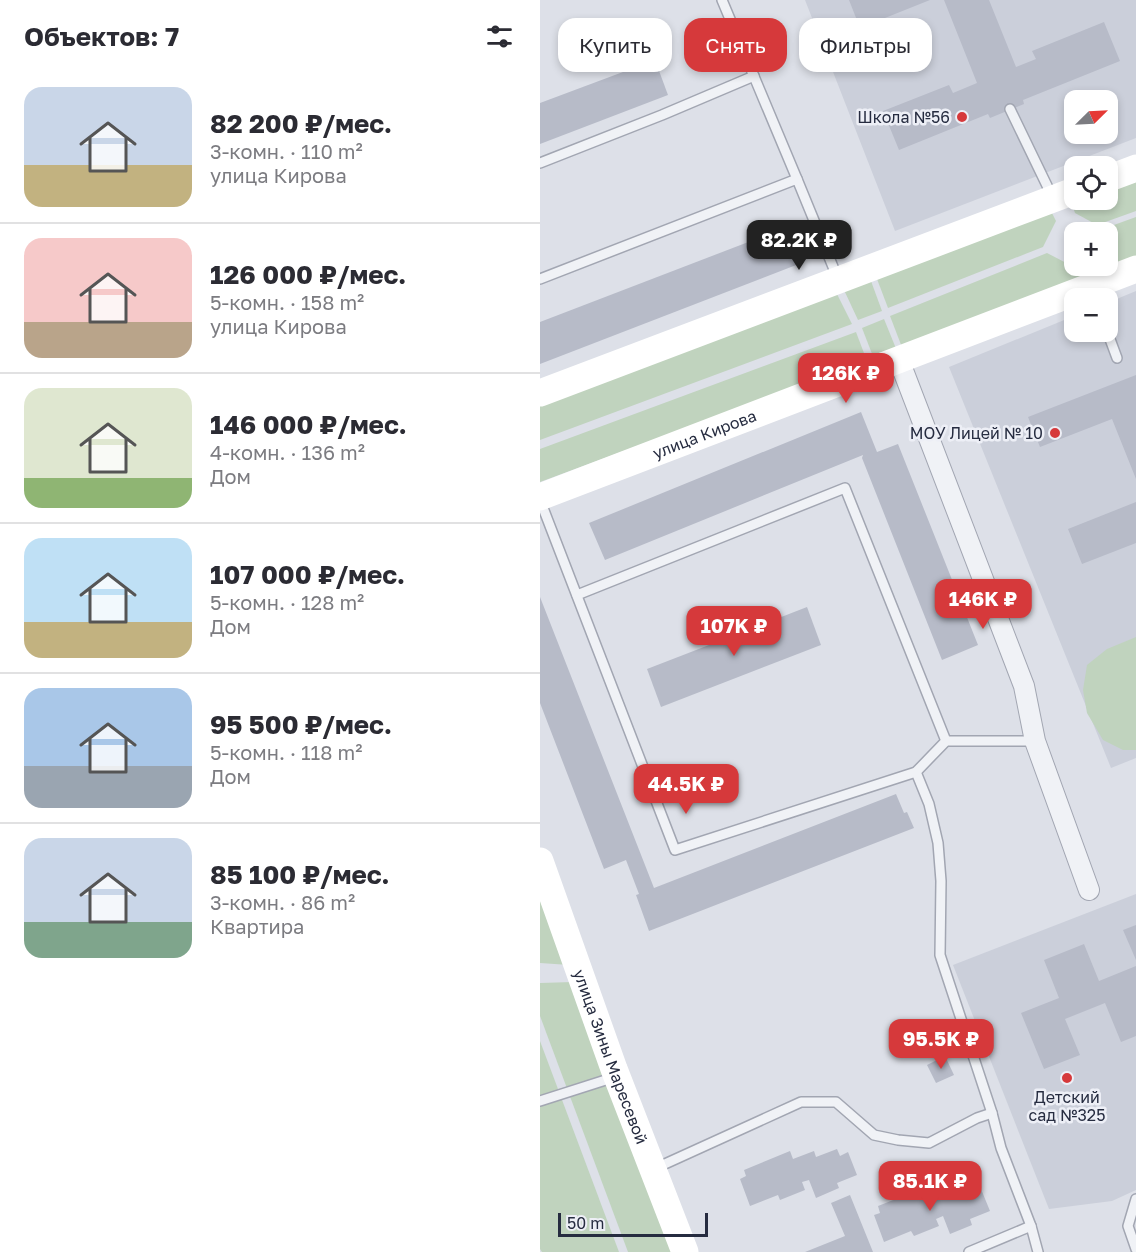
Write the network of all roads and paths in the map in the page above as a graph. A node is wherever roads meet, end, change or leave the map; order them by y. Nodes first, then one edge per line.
1 (722, 0) edge
2 (754, 76) junction
3 (1010, 109) dead end
4 (540, 163) edge
5 (1136, 168) edge
6 (1118, 175) edge
7 (798, 178) junction
8 (1064, 194) edge
9 (1136, 269) edge
10 (540, 279) edge
11 (838, 280) junction
12 (1100, 288) edge
13 (1064, 302) edge
14 (1111, 342) edge
15 (1117, 358) dead end
16 (899, 360) junction
17 (540, 393) edge
18 (540, 499) edge
19 (577, 595) junction
20 (946, 741) junction
21 (1035, 741) junction
22 (916, 772) junction
23 (540, 861) edge
24 (1089, 890) dead end
25 (617, 1077) junction
26 (540, 1101) edge
27 (992, 1113) junction
28 (654, 1169) junction
29 (1136, 1199) edge
30 (1031, 1226) junction
31 (1136, 1249) edge
32 (685, 1252) edge
33 (969, 1252) edge
34 (1038, 1252) edge

1 - 2 lane
2 - 4 lane
2 - 7 lane
3 - 8 lane
5 - 6 main road
7 - 10 lane
7 - 11 lane
8 - 11 main road
9 - 12 main road, улица Кирова
11 - 17 main road
13 - 16 main road, улица Кирова
14 - 15 lane
16 - 18 main road, улица Кирова
16 - 21 street
18 - 19 lane
19 - 20 lane
19 - 22 lane
20 - 21 lane
20 - 22 lane
21 - 24 street
22 - 27 lane
23 - 25 main road, улица Зины Маресевой
25 - 26 lane
25 - 28 main road, улица Зины Маресевой
27 - 28 lane
27 - 30 lane
28 - 32 main road, улица Зины Маресевой
29 - 31 lane
30 - 33 lane
30 - 34 lane

